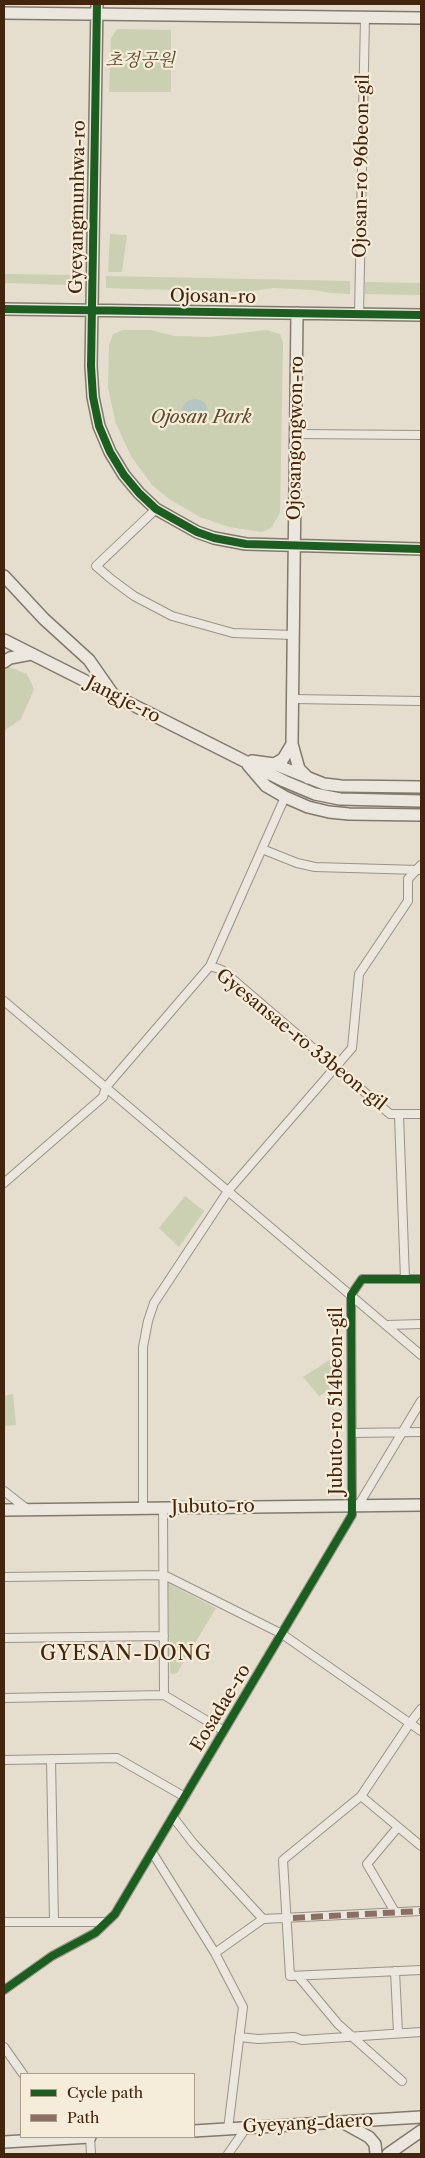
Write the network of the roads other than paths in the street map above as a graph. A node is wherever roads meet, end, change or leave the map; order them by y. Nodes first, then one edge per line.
1 (96, 9) edge
2 (4, 13) edge
3 (364, 17) junction
4 (421, 18) edge
5 (4, 309) edge
6 (91, 310) junction
7 (297, 313) junction
8 (359, 314) junction
9 (421, 314) edge
10 (296, 434) junction
11 (421, 435) edge
12 (156, 509) junction
13 (295, 546) junction
14 (421, 549) edge
15 (4, 576) edge
16 (293, 635) junction
17 (4, 640) edge
18 (31, 654) junction
19 (4, 662) edge
20 (113, 694) junction
21 (293, 699) junction
22 (421, 701) edge
23 (292, 744) junction
24 (243, 760) junction
25 (274, 764) junction
26 (308, 778) junction
27 (421, 787) edge
28 (285, 797) junction
29 (421, 801) edge
30 (421, 815) edge
31 (262, 849) junction
32 (419, 868) edge
33 (210, 966) junction
34 (4, 1001) edge
35 (336, 1066) junction
36 (106, 1088) junction
37 (421, 1114) edge
38 (399, 1115) junction
39 (4, 1183) edge
40 (228, 1191) junction
41 (421, 1278) edge
42 (405, 1279) junction
43 (351, 1295) junction
44 (421, 1324) edge
45 (387, 1325) junction
46 (421, 1355) edge
47 (421, 1401) edge
48 (421, 1432) edge
49 (352, 1433) junction
50 (402, 1433) junction
51 (4, 1492) edge
52 (421, 1505) edge
53 (355, 1506) junction
54 (143, 1508) junction
55 (163, 1508) junction
56 (27, 1509) junction
57 (4, 1510) edge
58 (164, 1575) junction
59 (4, 1576) edge
60 (282, 1634) junction
61 (164, 1636) junction
62 (4, 1638) edge
63 (164, 1696) junction
64 (4, 1698) edge
65 (421, 1709) edge
66 (410, 1723) junction
67 (224, 1731) junction
68 (421, 1731) edge
69 (51, 1759) junction
70 (4, 1760) edge
71 (361, 1796) junction
72 (185, 1797) junction
73 (174, 1816) junction
74 (398, 1826) junction
75 (420, 1843) edge
76 (152, 1852) junction
77 (421, 1910) edge
78 (395, 1912) junction
79 (289, 1918) junction
80 (263, 1919) junction
81 (4, 1922) edge
82 (54, 1922) junction
83 (107, 1922) junction
84 (215, 1953) junction
85 (421, 1970) edge
86 (394, 1971) junction
87 (298, 1976) junction
88 (4, 1990) edge
89 (421, 2032) edge
90 (398, 2033) junction
91 (354, 2036) junction
92 (239, 2038) junction
93 (4, 2047) edge
94 (22, 2073) edge
95 (402, 2080) dead end
96 (420, 2117) edge
97 (342, 2122) junction
98 (246, 2128) junction
99 (228, 2129) junction
100 (195, 2131) edge
101 (421, 2131) edge
102 (57, 2138) edge
103 (90, 2138) edge
104 (4, 2142) edge
105 (91, 2154) edge
106 (228, 2154) edge
107 (376, 2154) edge
108 (388, 2154) edge

1 - 2 street
1 - 3 street
1 - 6 street, Gyeyangmunhwa-ro
3 - 4 street
3 - 8 street, Ojosan-ro 96beon-gil
5 - 6 street, Ojosan-ro
6 - 7 street, Ojosan-ro
6 - 12 street, Gyeyangmunhwa-ro
7 - 8 street, Ojosan-ro
7 - 10 street, Ojosangongwon-ro
8 - 9 street, Ojosan-ro
10 - 11 street
10 - 13 street, Ojosangongwon-ro
12 - 13 street, Gyeyangmunhwa-ro
12 - 16 street
13 - 14 street, Gyeyangmunhwa-ro
13 - 16 street, Ojosangongwon-ro
15 - 20 street
16 - 21 street, Ojosangongwon-ro
17 - 18 street, Jangje-ro
18 - 19 street
18 - 20 street, Jangje-ro
20 - 24 street, Jangje-ro
21 - 22 street
21 - 23 street, Ojosangongwon-ro
23 - 25 street
23 - 26 street, Ojosangongwon-ro
24 - 25 street, Jangje-ro
24 - 28 street, Jangje-ro
24 - 29 street, Jangje-ro
25 - 26 street, Jangje-ro
26 - 27 street, Jangje-ro
28 - 30 street, Jangje-ro
28 - 31 street
31 - 32 street
31 - 33 street
32 - 35 street
33 - 35 street, Gyesansae-ro 33beon-gil
33 - 36 street
34 - 36 street
35 - 38 street, Gyesansae-ro 33beon-gil
35 - 40 street
36 - 39 street
36 - 40 street
37 - 38 street, Gyesansae-ro 33beon-gil
38 - 42 street
40 - 43 street
40 - 54 street
41 - 42 street
42 - 43 street
43 - 45 street
43 - 49 street, Jubuto-ro 514beon-gil
44 - 45 street
45 - 46 street
47 - 50 street
48 - 50 street
49 - 50 street
49 - 53 street, Jubuto-ro 514beon-gil
50 - 53 street
51 - 56 street
52 - 53 street, Jubuto-ro
53 - 55 street, Jubuto-ro
53 - 60 street, Eosadae-ro
54 - 55 street, Jubuto-ro
54 - 56 street, Jubuto-ro
55 - 58 street
56 - 57 street, Jubuto-ro
58 - 59 street
58 - 60 street
58 - 61 street
60 - 66 street
60 - 67 street, Eosadae-ro
61 - 62 street
61 - 63 street
63 - 64 street
63 - 67 street
65 - 66 street
66 - 68 street
66 - 71 street
67 - 72 street, Eosadae-ro
69 - 70 street
69 - 72 street
69 - 82 street
71 - 74 street
71 - 79 street
72 - 73 street, Eosadae-ro
73 - 76 street, Eosadae-ro
73 - 80 street
74 - 75 street
74 - 78 street
76 - 83 street, Eosadae-ro
76 - 84 street
77 - 78 street
78 - 79 street
79 - 80 street
79 - 87 street
80 - 84 street
81 - 82 street
82 - 83 street
83 - 88 street, Eosadae-ro
84 - 92 street
85 - 86 street
86 - 87 street
86 - 90 street
87 - 91 street
89 - 90 street
90 - 91 street
91 - 92 street
91 - 95 street
92 - 99 street
93 - 94 street
96 - 97 street, Gyeyang-daero
97 - 98 street, Gyeyang-daero
97 - 107 street
98 - 99 street, Gyeyang-daero
98 - 106 street
99 - 100 street, Gyeyang-daero
101 - 108 street
102 - 104 street
103 - 105 street

